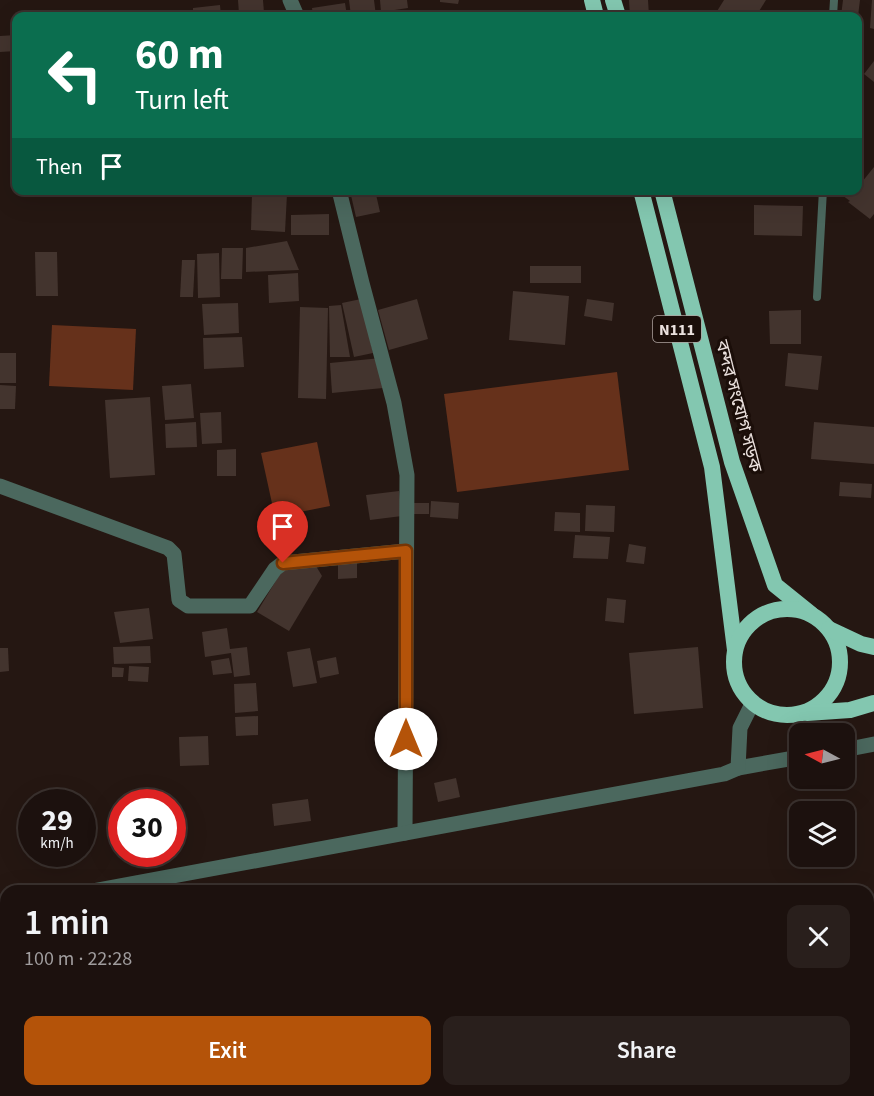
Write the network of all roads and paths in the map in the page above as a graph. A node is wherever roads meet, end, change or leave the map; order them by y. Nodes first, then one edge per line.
1 (340, 195) edge
2 (642, 195) edge
3 (663, 195) edge
4 (823, 195) edge
5 (817, 297) dead end
6 (0, 486) edge
7 (406, 551) junction
8 (811, 614) junction
9 (829, 630) junction
10 (874, 647) edge
11 (735, 650) junction
12 (753, 702) junction
13 (874, 703) edge
14 (789, 715) junction
15 (874, 744) edge
16 (855, 748) edge
17 (789, 759) edge
18 (738, 768) junction
19 (405, 833) junction
20 (124, 885) edge

1 - 7 street
2 - 11 highway, N111
3 - 8 highway, বন্দর সংযোগ সড়ক / N111
4 - 5 lane
6 - 7 street
7 - 19 street
8 - 9 highway, N111
8 - 11 highway
9 - 10 highway
9 - 14 highway, N111
11 - 12 highway, N111
12 - 14 highway
12 - 18 street
13 - 14 highway
15 - 16 street
17 - 18 street
18 - 19 street
19 - 20 street

